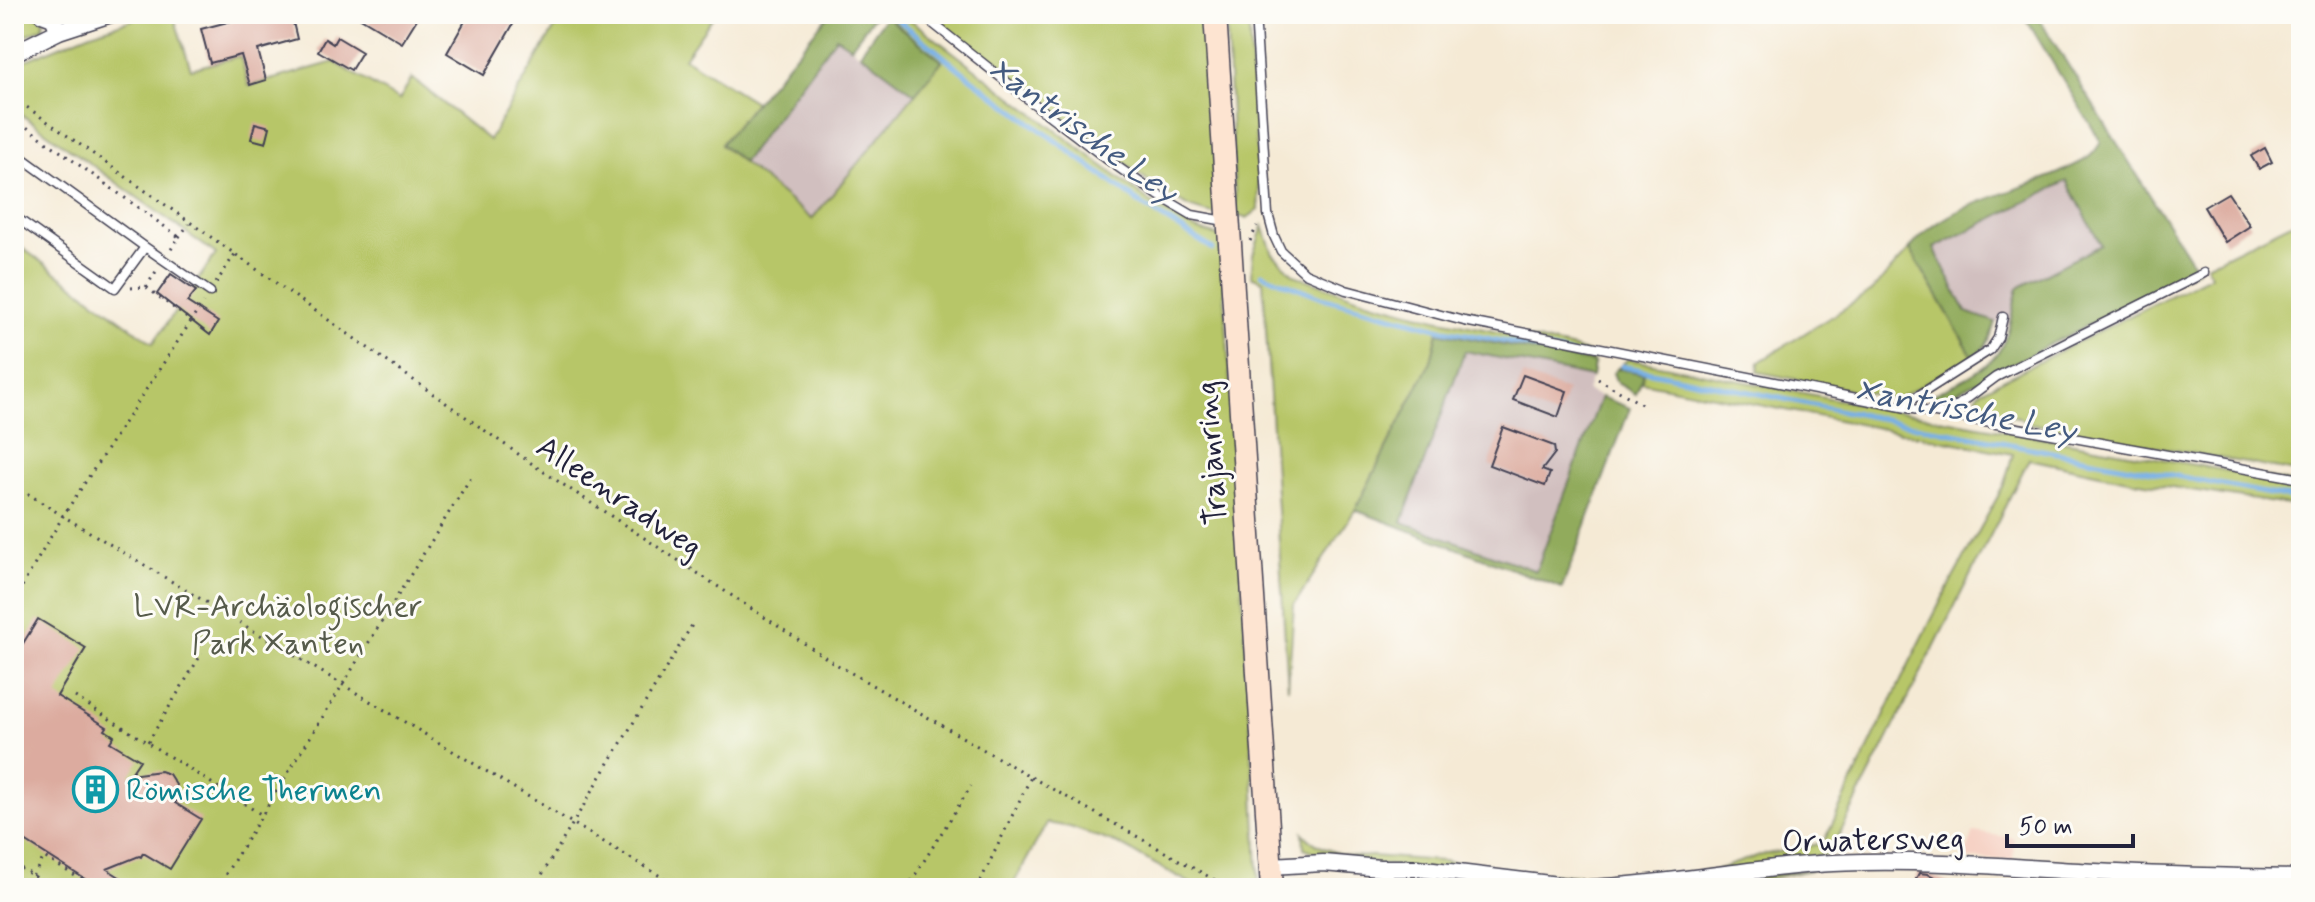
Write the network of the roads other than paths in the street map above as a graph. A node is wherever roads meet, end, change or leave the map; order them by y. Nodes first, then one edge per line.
1 (42, 14) edge
2 (111, 14) edge
3 (921, 14) edge
4 (1215, 14) edge
5 (1255, 14) edge
6 (59, 31) junction
7 (14, 53) edge
8 (14, 152) edge
9 (14, 216) edge
10 (1227, 222) junction
11 (145, 247) junction
12 (2204, 273) dead end
13 (210, 292) road end
14 (2003, 317) dead end
15 (1902, 407) junction
16 (1945, 415) junction
17 (2301, 479) edge
18 (1272, 877) edge
19 (2301, 878) edge
20 (1583, 888) edge
21 (1590, 888) edge

1 - 6 street
2 - 6 street
3 - 10 lane
4 - 10 main road, Trajanring
5 - 15 lane
6 - 7 street
8 - 11 lane
9 - 11 lane
10 - 18 main road, Trajanring
11 - 13 lane
12 - 16 lane
14 - 15 lane
15 - 16 lane
16 - 17 lane
18 - 20 street
19 - 21 street, Orwatersweg

